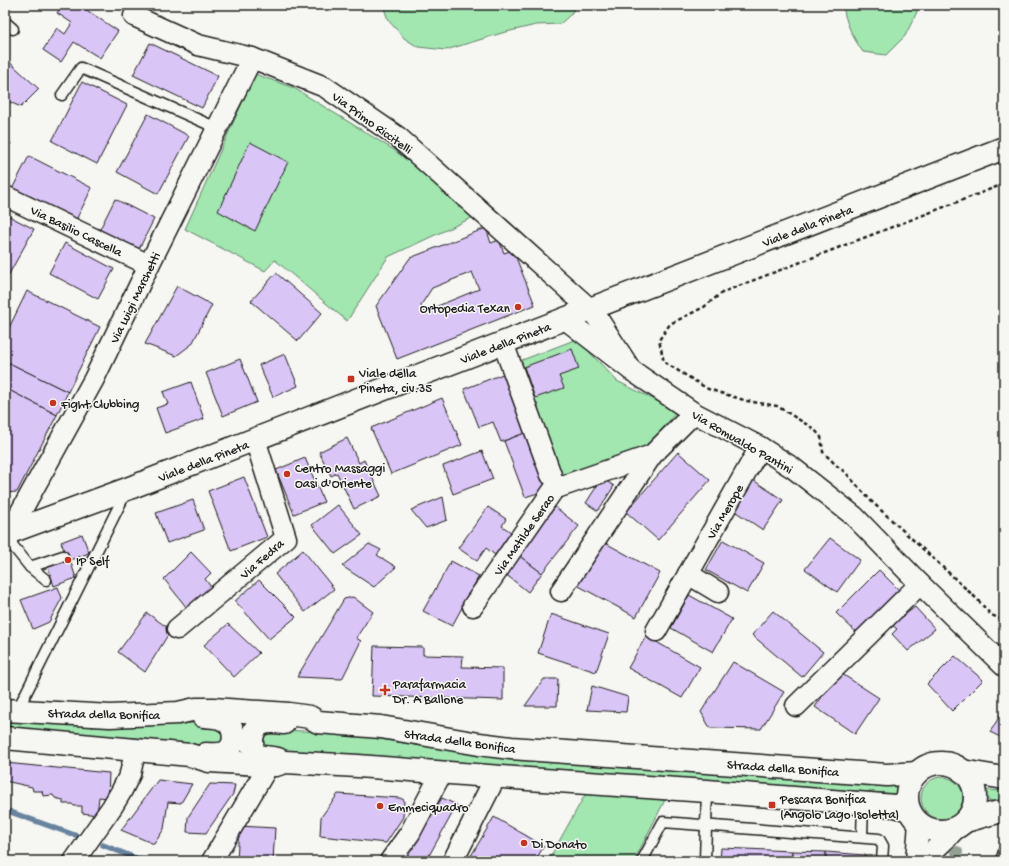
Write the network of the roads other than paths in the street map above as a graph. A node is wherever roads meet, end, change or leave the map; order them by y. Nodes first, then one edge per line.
1 (134, 16) dead end
2 (5, 22) edge
3 (13, 29) dead end
4 (252, 58) junction
5 (62, 95) dead end
6 (217, 128) junction
7 (1004, 148) edge
8 (5, 196) edge
9 (149, 265) junction
10 (590, 309) junction
11 (565, 319) junction
12 (503, 343) junction
13 (631, 370) junction
14 (694, 413) junction
15 (255, 439) junction
16 (760, 447) junction
17 (652, 455) junction
18 (551, 475) dead end
19 (127, 489) junction
20 (7, 533) edge
21 (101, 542) junction
22 (89, 547) dead end
23 (63, 556) dead end
24 (90, 565) junction
25 (30, 567) junction
26 (78, 569) dead end
27 (688, 574) junction
28 (46, 580) dead end
29 (920, 584) junction
30 (561, 591) dead end
31 (718, 592) dead end
32 (473, 606) dead end
33 (177, 628) dead end
34 (656, 631) dead end
35 (1004, 666) edge
36 (796, 706) dead end
37 (11, 710) edge
38 (178, 713) junction
39 (318, 722) junction
40 (5, 738) edge
41 (134, 749) junction
42 (190, 755) junction
43 (275, 763) junction
44 (962, 771) junction
45 (442, 772) junction
46 (917, 773) junction
47 (496, 776) junction
48 (1004, 778) edge
49 (707, 790) junction
50 (863, 803) junction
51 (1004, 811) edge
52 (914, 816) junction
53 (961, 824) junction
54 (706, 826) junction
55 (862, 837) junction
56 (1004, 851) edge
57 (74, 861) edge
58 (212, 861) edge
59 (390, 861) edge
60 (453, 861) edge
61 (642, 861) edge
62 (705, 861) edge
63 (882, 861) edge
64 (916, 861) edge
65 (928, 861) edge
66 (1001, 861) edge

1 - 4 street, Via Primo Riccitelli
2 - 3 lane
4 - 6 street, Via Luigi Marchetti
4 - 10 street, Via Primo Riccitelli
5 - 6 lane
6 - 9 street, Via Luigi Marchetti
7 - 10 main road, Viale della Pineta
8 - 9 street, Via Basilio Cascella
9 - 20 street, Via Luigi Marchetti
10 - 11 main road, Viale della Pineta
10 - 13 street, Via Romualdo Pantini
11 - 12 main road, Viale della Pineta
11 - 13 street, Via Romualdo Pantini
12 - 15 main road, Viale della Pineta
12 - 18 street
13 - 14 street, Via Romualdo Pantini
14 - 16 street, Via Romualdo Pantini
14 - 17 street, Via Matilde Serao
15 - 19 main road, Viale della Pineta
15 - 33 street, Via Fedra
16 - 27 street, Via Merope
16 - 29 street, Via Romualdo Pantini
17 - 30 street, Via Matilde Serao
17 - 32 street, Via Matilde Serao
19 - 20 main road, Viale della Pineta
19 - 21 lane
20 - 25 lane
21 - 22 lane
21 - 24 lane
23 - 25 lane
24 - 26 lane
24 - 37 lane
25 - 28 lane
27 - 31 street
27 - 34 street, Via Merope
29 - 35 street, Via Romualdo Pantini
29 - 36 street
37 - 38 main road, Strada della Bonifica
38 - 39 main road, Strada della Bonifica
38 - 42 main road
39 - 43 main road
39 - 46 main road, Strada della Bonifica
40 - 41 main road
41 - 42 main road
41 - 57 street
42 - 43 main road
43 - 45 main road
43 - 58 street
44 - 46 main road
44 - 48 main road
44 - 53 main road
45 - 47 main road
45 - 59 street
46 - 52 main road
47 - 49 main road
47 - 60 street
49 - 50 main road
49 - 54 lane
50 - 52 main road
50 - 55 lane
51 - 53 main road
52 - 53 main road
52 - 64 street
53 - 65 street
54 - 55 lane
54 - 61 lane
54 - 62 lane
55 - 63 lane
56 - 66 lane

